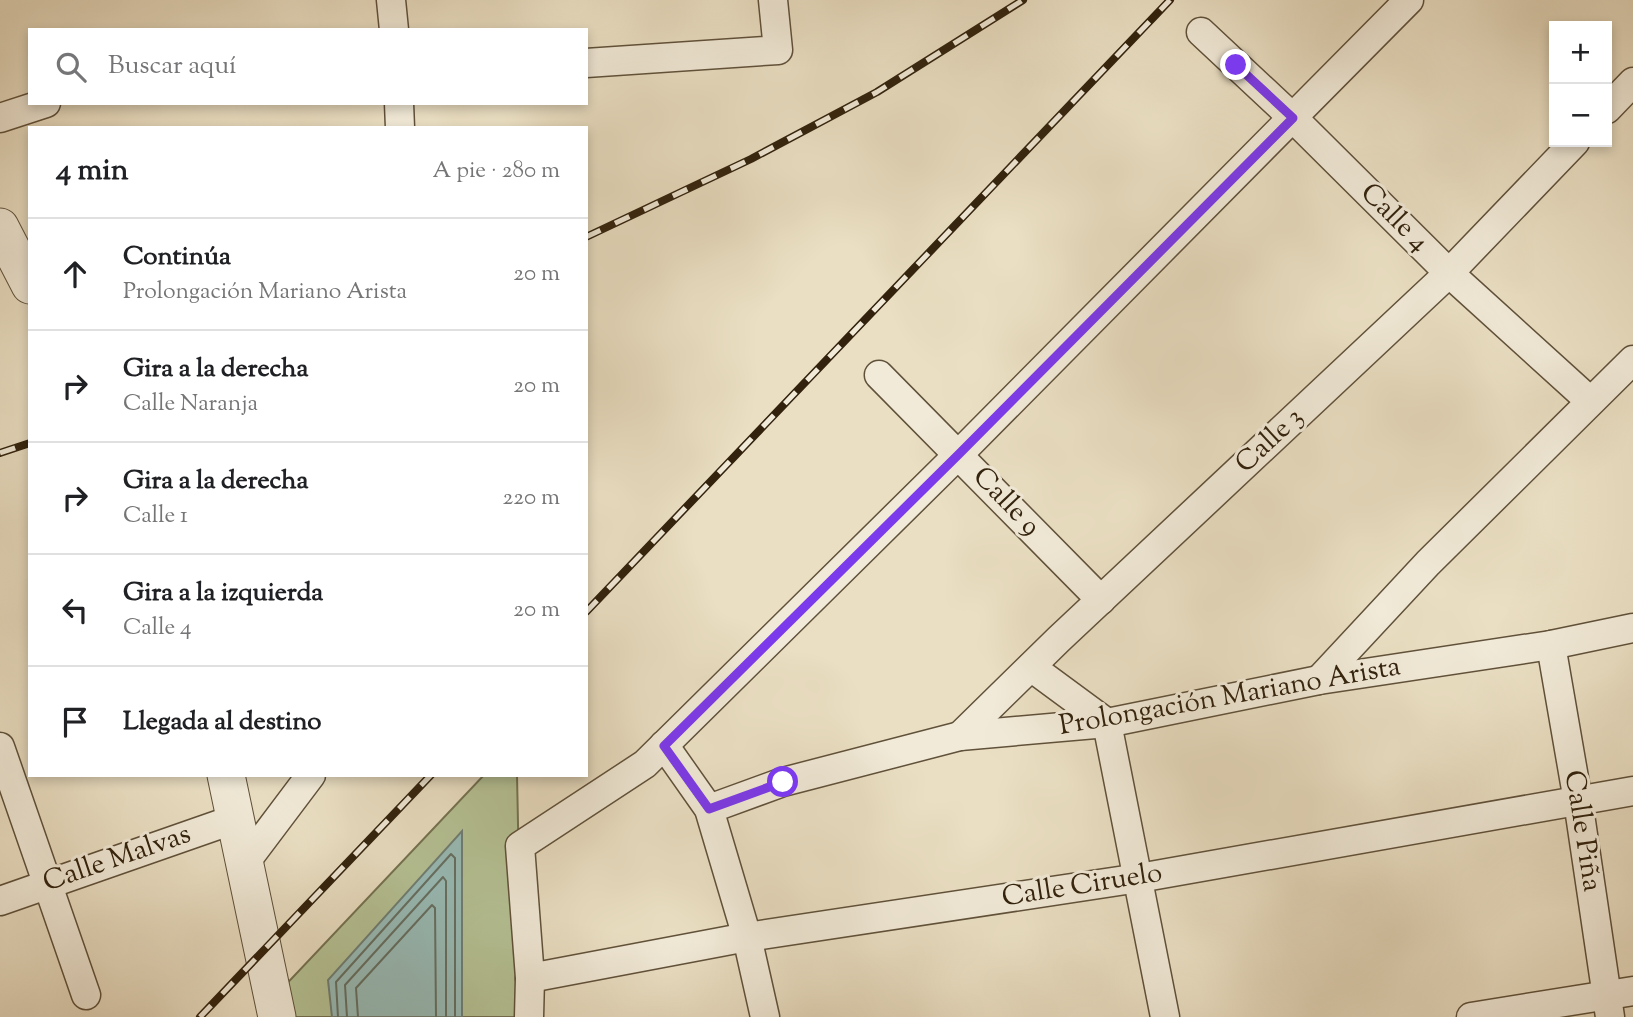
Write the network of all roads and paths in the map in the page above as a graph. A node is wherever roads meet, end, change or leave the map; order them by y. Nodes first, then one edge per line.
1 (390, 0) edge
2 (773, 0) edge
3 (1409, 0) edge
4 (394, 28) edge
5 (1201, 32) dead end
6 (588, 63) edge
7 (1633, 82) edge
8 (1612, 104) edge
9 (40, 105) edge
10 (400, 105) edge
11 (0, 118) edge
12 (1293, 118) junction
13 (400, 126) edge
14 (1570, 147) edge
15 (0, 227) edge
16 (1449, 273) junction
17 (28, 281) edge
18 (1633, 360) edge
19 (879, 375) dead end
20 (1590, 401) junction
21 (959, 454) junction
22 (1101, 600) junction
23 (1633, 628) edge
24 (1551, 645) junction
25 (1031, 667) junction
26 (1320, 680) junction
27 (1107, 723) junction
28 (960, 736) junction
29 (664, 746) junction
30 (0, 747) edge
31 (226, 777) edge
32 (309, 777) edge
33 (1633, 792) edge
34 (1578, 801) junction
35 (709, 809) junction
36 (235, 819) junction
37 (244, 864) junction
38 (1139, 878) junction
39 (47, 883) junction
40 (0, 901) edge
41 (747, 937) junction
42 (530, 978) junction
43 (86, 995) dead end
44 (1617, 1001) edge
45 (277, 1017) edge
46 (529, 1017) edge
47 (765, 1017) edge
48 (1164, 1017) edge
49 (1471, 1017) edge

1 - 4 street
2 - 6 street
3 - 12 street
5 - 12 street, Calle 4
7 - 8 street
9 - 11 street
10 - 13 street
12 - 16 street, Calle 4
12 - 21 street
14 - 16 street, Calle 3
15 - 17 street
16 - 20 street, Calle 4
16 - 22 street, Calle 3
18 - 20 street
19 - 21 street, Calle 9
20 - 26 street
21 - 22 street, Calle 9
21 - 29 street
22 - 25 street, Calle 3
23 - 24 street, Prolongación Mariano Arista
24 - 26 street, Prolongación Mariano Arista
24 - 34 street, Calle Piña
25 - 27 street
25 - 28 street, Calle 3
26 - 27 street, Prolongación Mariano Arista
27 - 28 street, Prolongación Mariano Arista
27 - 38 street
28 - 35 street, Prolongación Mariano Arista
29 - 35 street
29 - 42 street
30 - 39 street
31 - 36 street
32 - 37 street
33 - 34 street, Calle Ciruelo
34 - 38 street, Calle Ciruelo
34 - 44 street, Calle Piña
35 - 41 street
36 - 37 street
36 - 39 street, Calle Malvas
37 - 45 street
38 - 41 street, Calle Ciruelo
38 - 48 street
39 - 40 street, Calle Malvas
39 - 43 street
41 - 42 street, Calle Ciruelo
41 - 47 street
42 - 46 street
44 - 49 street

